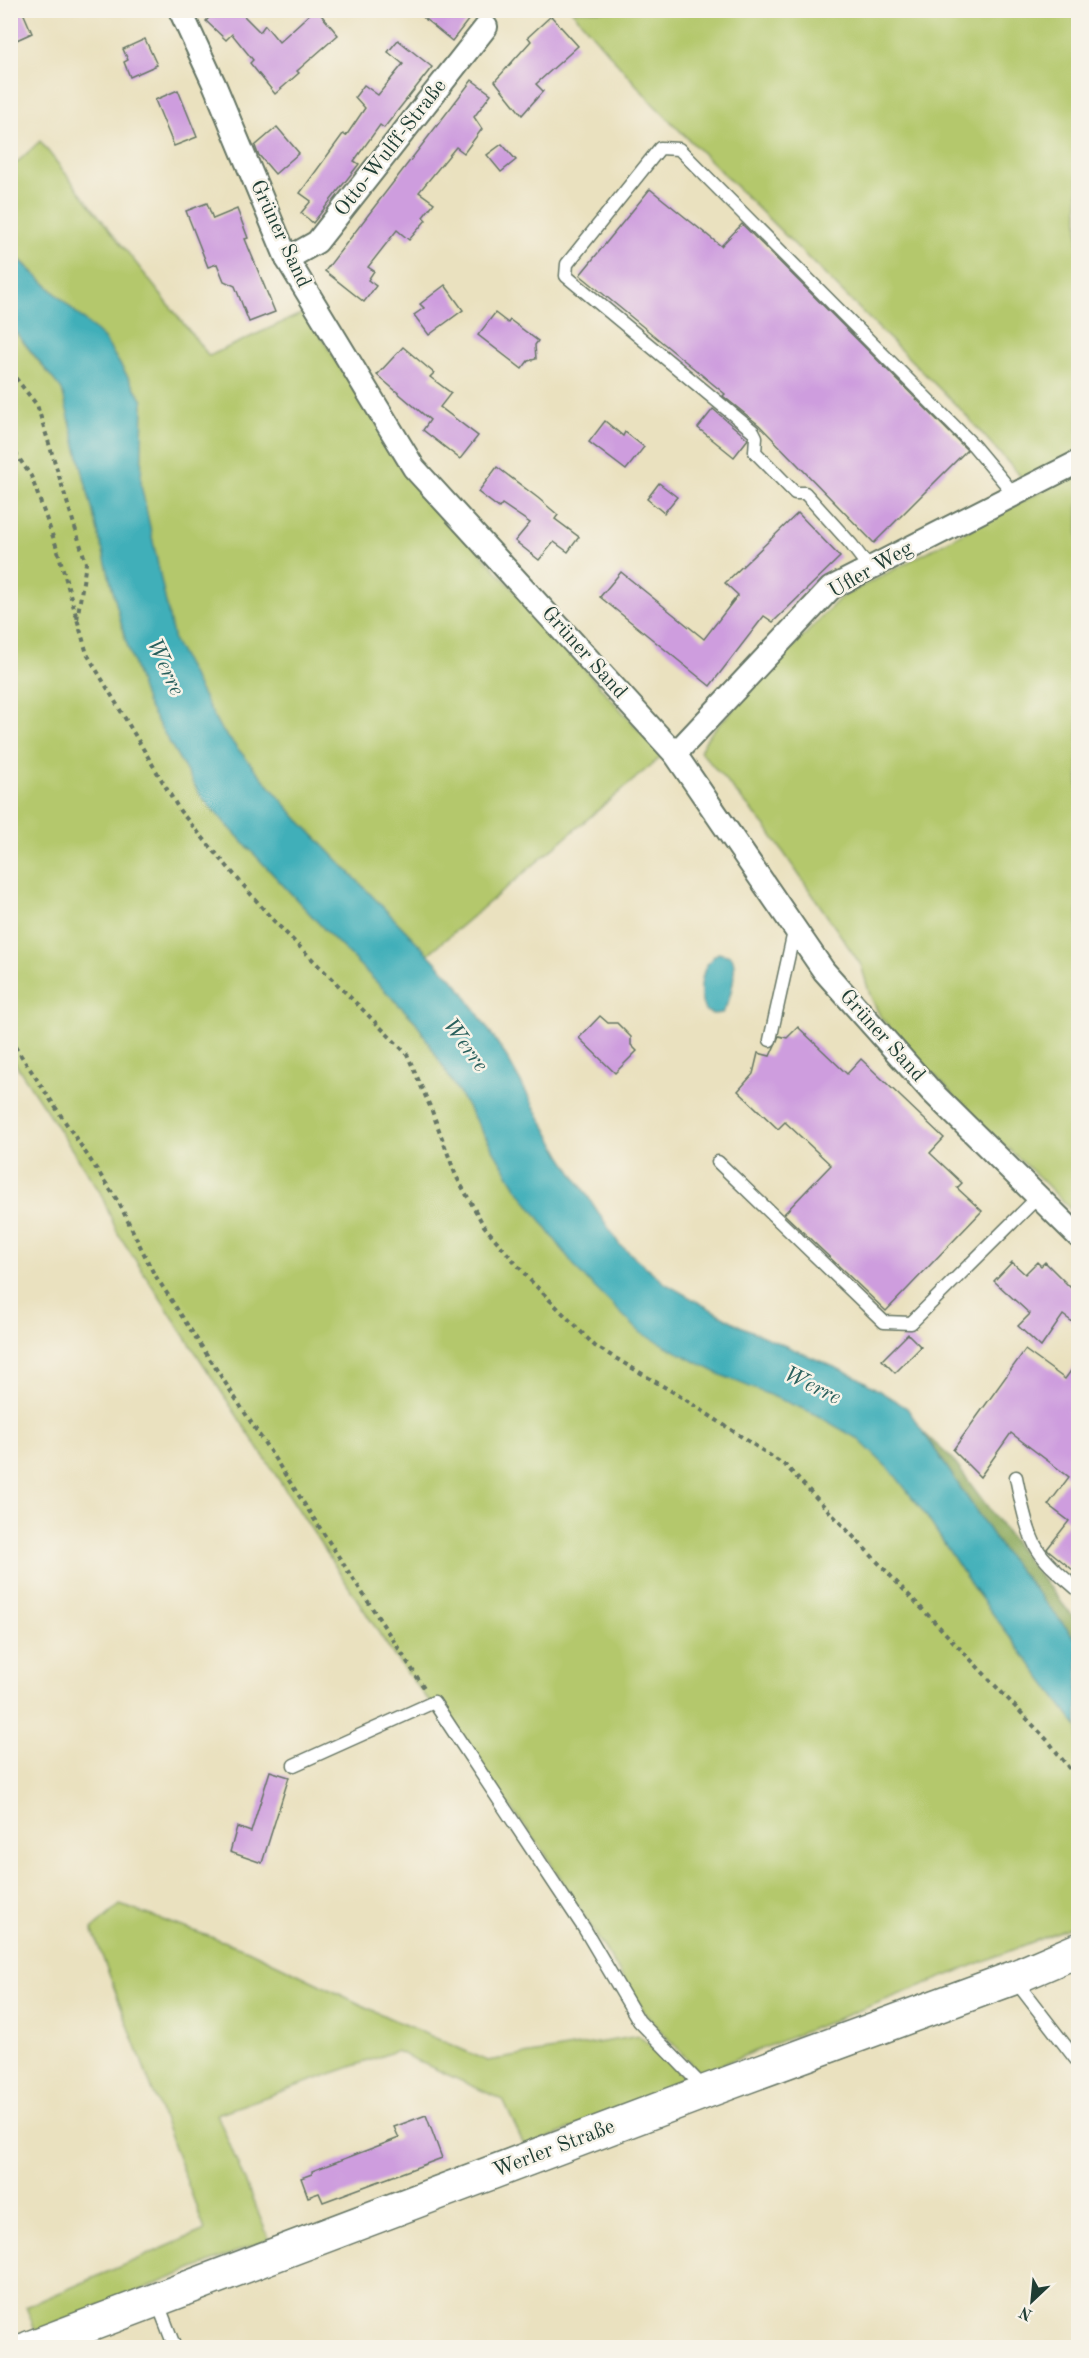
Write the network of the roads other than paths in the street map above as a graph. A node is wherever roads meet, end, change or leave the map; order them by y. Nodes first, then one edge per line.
1 (180, 10) edge
2 (486, 27) dead end
3 (287, 259) junction
4 (1078, 462) edge
5 (1014, 494) junction
6 (870, 569) junction
7 (675, 754) junction
8 (795, 926) junction
9 (770, 1040) dead end
10 (718, 1162) dead end
11 (1037, 1198) junction
12 (1078, 1236) edge
13 (1016, 1477) dead end
14 (1078, 1590) edge
15 (294, 1765) dead end
16 (1078, 1950) edge
17 (1013, 1978) junction
18 (1078, 2062) edge
19 (707, 2091) junction
20 (156, 2298) junction
21 (28, 2348) edge
22 (175, 2348) edge

1 - 3 street, Grüner Sand
2 - 3 street, Otto-Wulff-Straße
3 - 7 street, Grüner Sand
4 - 5 street, Ufler Weg
5 - 6 street, Ufler Weg
5 - 6 lane
6 - 7 street, Ufler Weg
7 - 8 street, Grüner Sand
8 - 9 lane
8 - 11 street, Grüner Sand
10 - 11 lane
11 - 12 street, Grüner Sand
13 - 14 lane
15 - 19 lane
16 - 17 main road, Werler Straße
17 - 18 lane
17 - 19 main road, Werler Straße
19 - 20 main road, Werler Straße
20 - 21 main road, Werler Straße
20 - 22 lane

